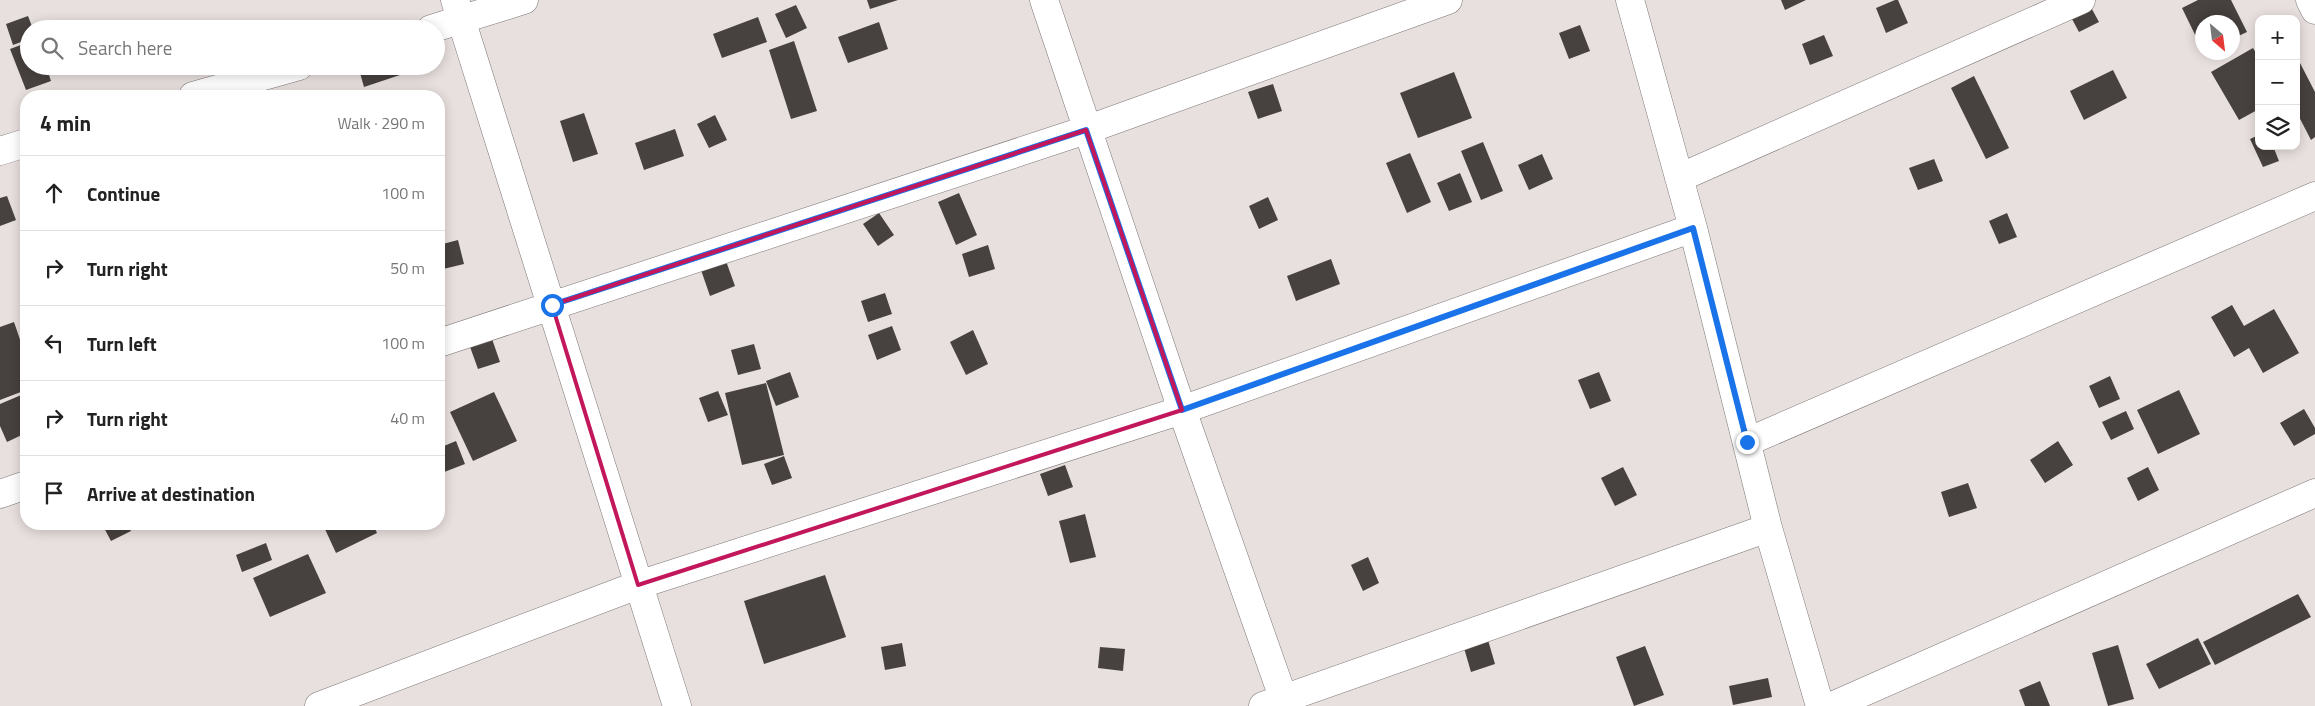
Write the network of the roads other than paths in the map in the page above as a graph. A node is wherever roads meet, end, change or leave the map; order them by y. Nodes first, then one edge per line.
1 (524, 0) edge
2 (1044, 0) edge
3 (1448, 0) edge
4 (1630, 0) edge
5 (2081, 0) edge
6 (2310, 0) edge
7 (459, 10) edge
8 (2315, 10) edge
9 (445, 20) edge
10 (267, 75) edge
11 (214, 90) edge
12 (1086, 130) junction
13 (20, 146) edge
14 (0, 151) edge
15 (1679, 178) junction
16 (2315, 196) edge
17 (1693, 228) junction
18 (552, 305) junction
19 (445, 341) edge
20 (1182, 410) junction
21 (1747, 442) junction
22 (20, 487) edge
23 (2315, 493) edge
24 (0, 494) edge
25 (1768, 528) junction
26 (638, 585) junction
27 (1277, 704) edge
28 (318, 706) edge
29 (677, 706) edge
30 (1820, 706) edge
31 (1832, 706) edge

1 - 7 street
2 - 12 street
3 - 12 street
4 - 15 street
5 - 15 street
6 - 8 street
7 - 9 street
7 - 18 street
10 - 11 street
12 - 18 street
12 - 20 street
13 - 14 street
15 - 17 street
16 - 21 street
17 - 20 street
17 - 21 street
18 - 19 street
18 - 26 street
20 - 26 street
20 - 27 street
21 - 25 street
22 - 24 street
23 - 31 street
25 - 27 street
25 - 30 street
26 - 28 street
26 - 29 street

